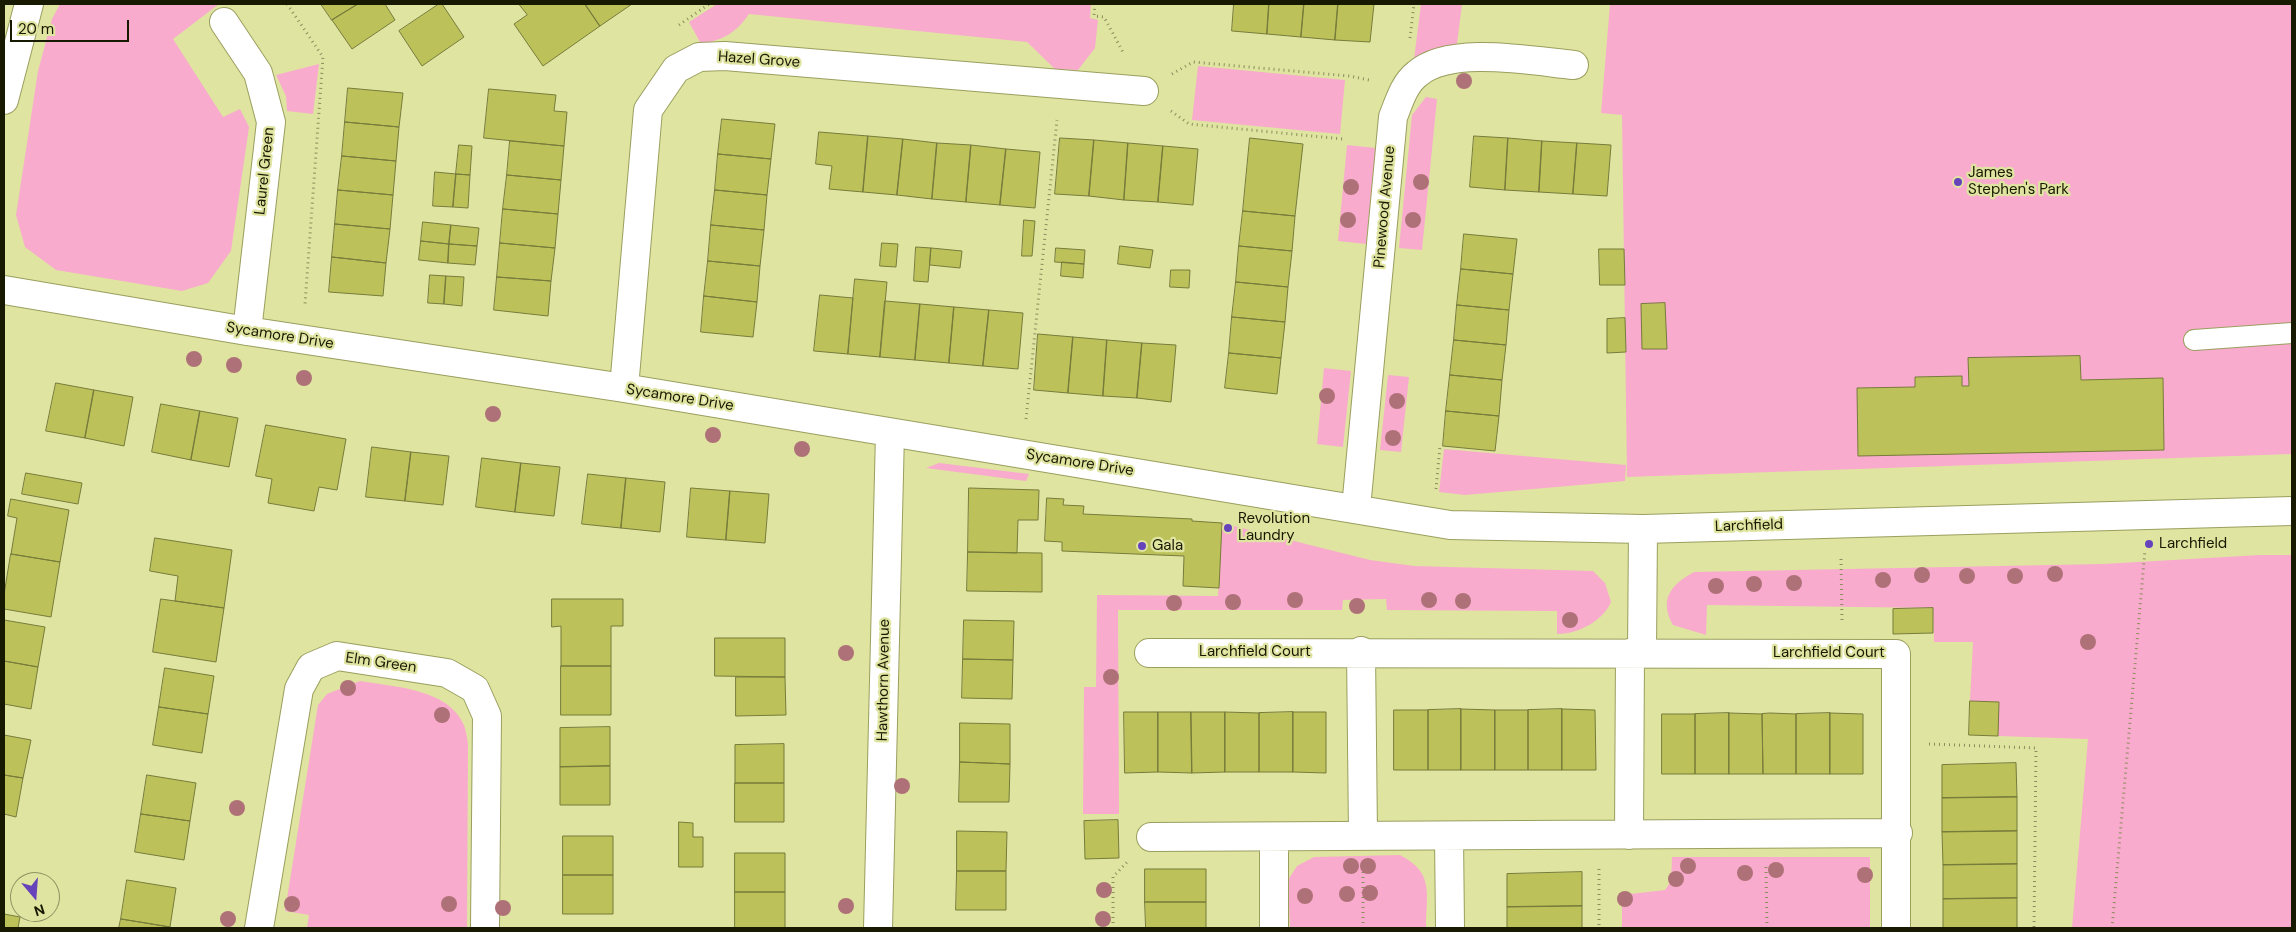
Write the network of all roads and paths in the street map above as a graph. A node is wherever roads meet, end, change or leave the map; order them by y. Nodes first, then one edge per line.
1 (29, 4) edge
2 (287, 4) edge
3 (709, 4) edge
4 (1096, 4) edge
5 (224, 22) dead end
6 (679, 25) dead end
7 (1574, 65) dead end
8 (1060, 84) junction
9 (1405, 88) junction
10 (1144, 91) junction
11 (4, 100) edge
12 (1343, 139) dead end
13 (4, 290) edge
14 (247, 331) junction
15 (2292, 333) edge
16 (302, 339) junction
17 (2194, 340) dead end
18 (624, 388) junction
19 (890, 432) junction
20 (1440, 446) dead end
21 (1022, 454) junction
22 (1356, 508) junction
23 (2292, 511) edge
24 (2148, 515) junction
25 (1432, 522) junction
26 (1840, 524) junction
27 (1643, 529) junction
28 (1361, 652) junction
29 (1149, 653) dead end
30 (1636, 653) junction
31 (1843, 653) junction
32 (1897, 742) junction
33 (1898, 833) junction
34 (1766, 834) junction
35 (1363, 836) junction
36 (1449, 836) junction
37 (1598, 836) junction
38 (1630, 836) junction
39 (1151, 837) joint
40 (1274, 838) junction
41 (260, 928) edge
42 (485, 928) edge
43 (878, 928) edge
44 (1113, 928) edge
45 (1274, 928) edge
46 (1363, 928) edge
47 (1450, 928) edge
48 (1599, 928) edge
49 (1767, 928) edge
50 (1896, 928) edge
51 (2034, 928) edge
52 (2112, 928) edge

1 - 11 street
2 - 16 path
3 - 6 path
4 - 10 path
5 - 14 street, Laurel Green
7 - 9 street, Pinewood Avenue
8 - 10 street, Hazel Grove
8 - 18 street, Hazel Grove
8 - 21 path
9 - 10 path
9 - 22 street, Pinewood Avenue
10 - 12 path
13 - 14 street, Sycamore Drive
14 - 16 street, Sycamore Drive
15 - 17 lane
16 - 18 street, Sycamore Drive
18 - 19 street, Sycamore Drive
19 - 21 street, Sycamore Drive
19 - 43 street, Hawthorn Avenue
20 - 25 path
21 - 22 street, Sycamore Drive
22 - 25 street, Larchfield
23 - 24 street, Larchfield
24 - 26 street, Larchfield
24 - 52 path
25 - 27 street, Larchfield
26 - 27 street, Larchfield
26 - 31 path
27 - 30 street
28 - 29 street, Larchfield Court
28 - 30 street, Larchfield Court
28 - 35 street
30 - 31 street, Larchfield Court
30 - 38 street
31 - 32 street, Larchfield Court
32 - 33 street, Larchfield Court
32 - 51 path
33 - 34 street
33 - 50 street, Larchfield Court
34 - 38 street
34 - 49 path
35 - 36 street
35 - 40 street
35 - 46 path
36 - 37 street
36 - 47 street
37 - 38 street
37 - 48 path
39 - 40 street
39 - 44 path
40 - 45 street
41 - 42 street, Elm Green

